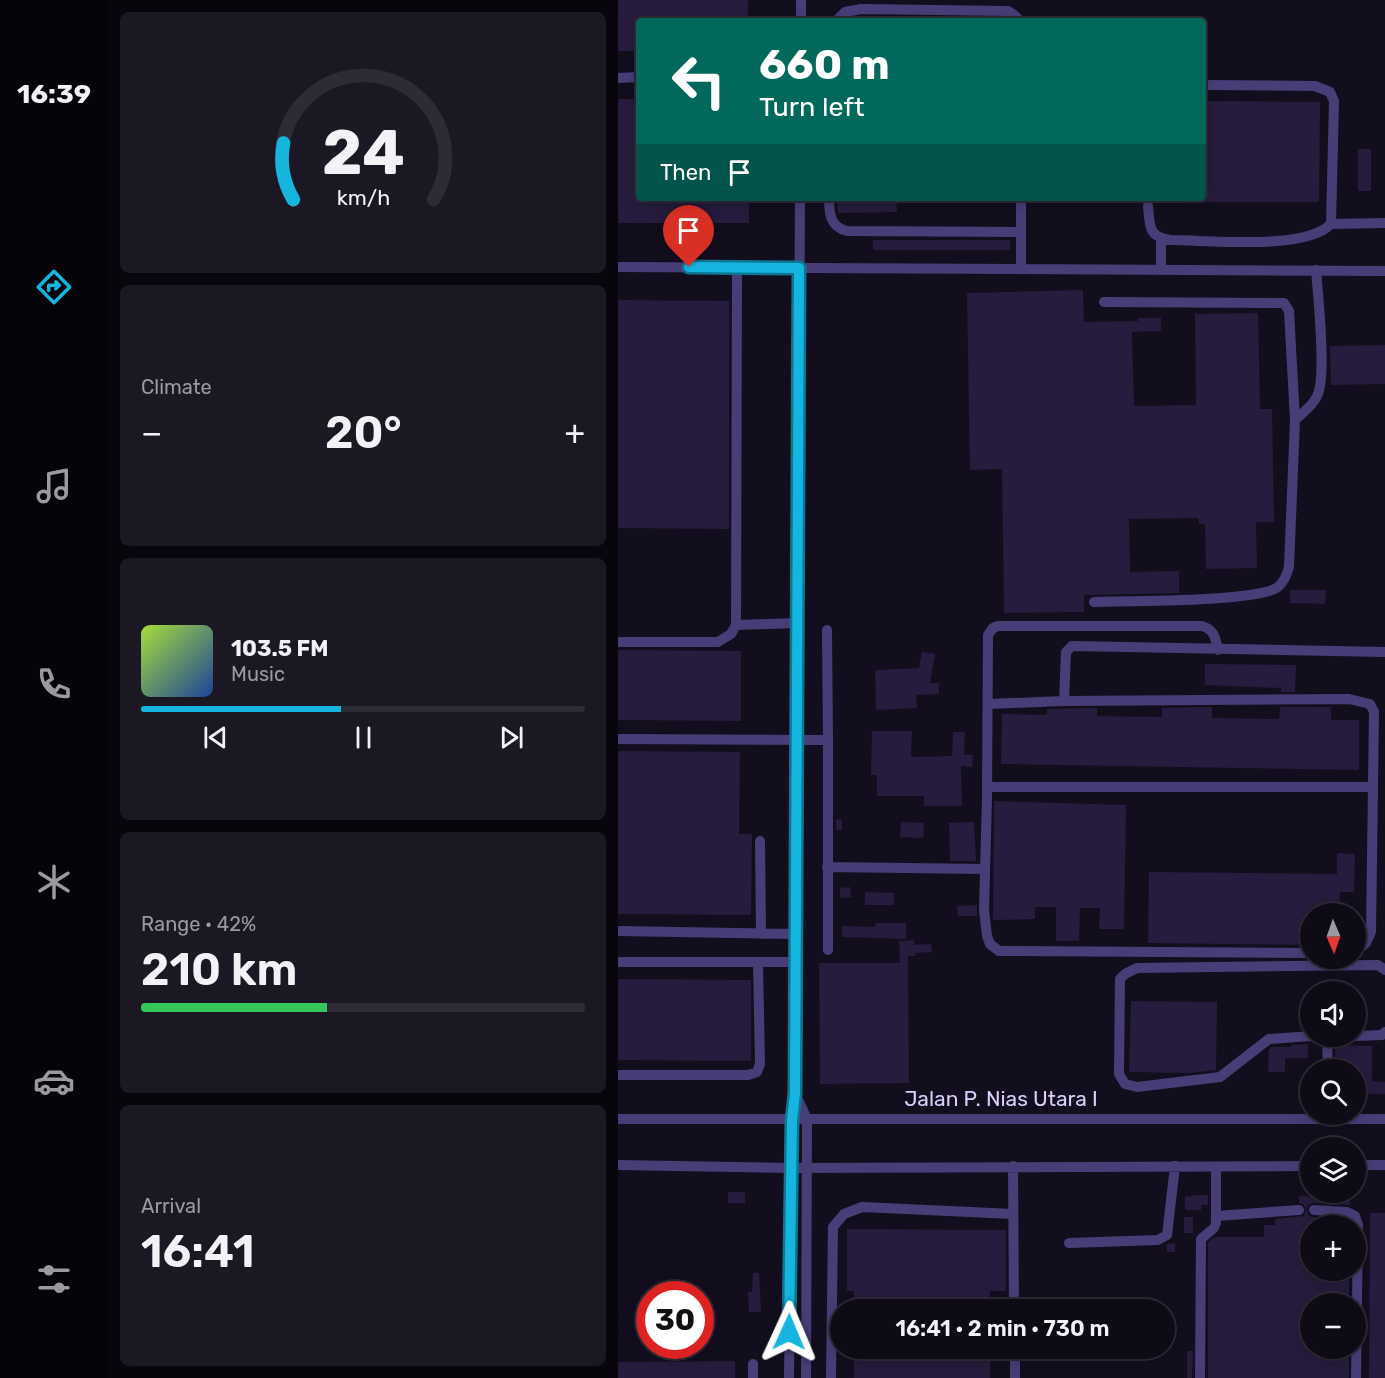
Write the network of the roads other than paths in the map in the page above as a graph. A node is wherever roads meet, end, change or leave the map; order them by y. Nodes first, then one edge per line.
1 (801, 0) edge
2 (801, 18) edge
3 (839, 18) edge
4 (1017, 18) edge
5 (636, 77) edge
6 (618, 78) edge
7 (1206, 85) edge
8 (800, 201) edge
9 (829, 201) edge
10 (1021, 201) edge
11 (1148, 206) dead end
12 (1385, 223) edge
13 (1331, 224) junction
14 (1021, 232) junction
15 (1161, 238) junction
16 (618, 267) edge
17 (737, 267) junction
18 (799, 268) junction
19 (1021, 269) junction
20 (1161, 269) junction
21 (1316, 270) junction
22 (1385, 271) edge
23 (1104, 302) dead end
24 (1295, 420) junction
25 (1094, 602) dead end
26 (797, 623) junction
27 (736, 625) junction
28 (826, 630) dead end
29 (618, 642) edge
30 (1218, 650) junction
31 (1385, 652) edge
32 (1064, 701) junction
33 (988, 704) junction
34 (618, 739) edge
35 (797, 739) junction
36 (828, 740) junction
37 (987, 786) junction
38 (1373, 787) junction
39 (760, 842) dead end
40 (828, 867) junction
41 (985, 869) junction
42 (618, 931) edge
43 (795, 933) junction
44 (761, 934) junction
45 (1366, 943) edge
46 (828, 950) dead end
47 (1300, 953) edge
48 (618, 962) edge
49 (795, 962) junction
50 (758, 963) junction
51 (1385, 970) edge
52 (1385, 1032) edge
53 (1366, 1036) edge
54 (1300, 1037) edge
55 (618, 1075) edge
56 (795, 1093) junction
57 (1300, 1117) edge
58 (1366, 1118) edge
59 (618, 1119) edge
60 (807, 1119) junction
61 (1385, 1119) edge
62 (792, 1120) junction
63 (618, 1165) edge
64 (1366, 1165) edge
65 (1385, 1165) edge
66 (1013, 1166) junction
67 (1175, 1166) junction
68 (1300, 1166) edge
69 (807, 1167) junction
70 (1216, 1167) junction
71 (792, 1168) junction
72 (1299, 1210) dead end
73 (1314, 1210) dead end
74 (1014, 1214) junction
75 (1216, 1216) junction
76 (1069, 1243) dead end
77 (1014, 1299) edge
78 (1015, 1359) edge
79 (753, 1364) dead end
80 (753, 1378) edge
81 (789, 1378) edge
82 (806, 1378) edge
83 (831, 1378) edge
84 (1015, 1378) edge
85 (1200, 1378) edge
86 (1356, 1378) edge

1 - 2 street
3 - 4 street
5 - 6 street
7 - 13 street
8 - 18 street
9 - 14 street
10 - 14 street
11 - 15 street
12 - 13 street
13 - 15 street
14 - 19 street
15 - 20 street
16 - 17 street
17 - 18 street
17 - 27 street
18 - 19 street
18 - 26 street
19 - 20 street
20 - 21 street
21 - 22 street
21 - 24 street
23 - 24 street
24 - 25 street
26 - 27 street
26 - 35 street
27 - 29 street
28 - 36 street
30 - 31 street
30 - 32 street
30 - 33 street
32 - 33 street
32 - 38 street
33 - 37 street
34 - 35 street
35 - 36 street
35 - 43 street
36 - 40 street
37 - 38 street
37 - 41 street
38 - 45 street
39 - 44 street
40 - 41 street
40 - 46 street
41 - 47 street
42 - 44 street
43 - 44 street
43 - 49 street
48 - 50 street
49 - 50 street
49 - 56 street
50 - 55 street
51 - 54 street
52 - 53 street
56 - 60 street
56 - 62 street
57 - 60 street, Jalan P. Nias Utara I
58 - 61 street, Jalan P. Nias Utara I
59 - 62 street, Jalan P. Nias Utara I
60 - 62 street, Jalan P. Nias Utara I
60 - 69 street
62 - 71 street
63 - 71 street
64 - 65 street
66 - 67 street
66 - 69 street
66 - 74 street
67 - 70 street
67 - 76 street
68 - 70 street
69 - 71 street
69 - 82 street
70 - 75 street
71 - 81 street
72 - 75 street
73 - 86 street
74 - 77 street
74 - 83 street
75 - 85 street
78 - 84 street
79 - 80 street

